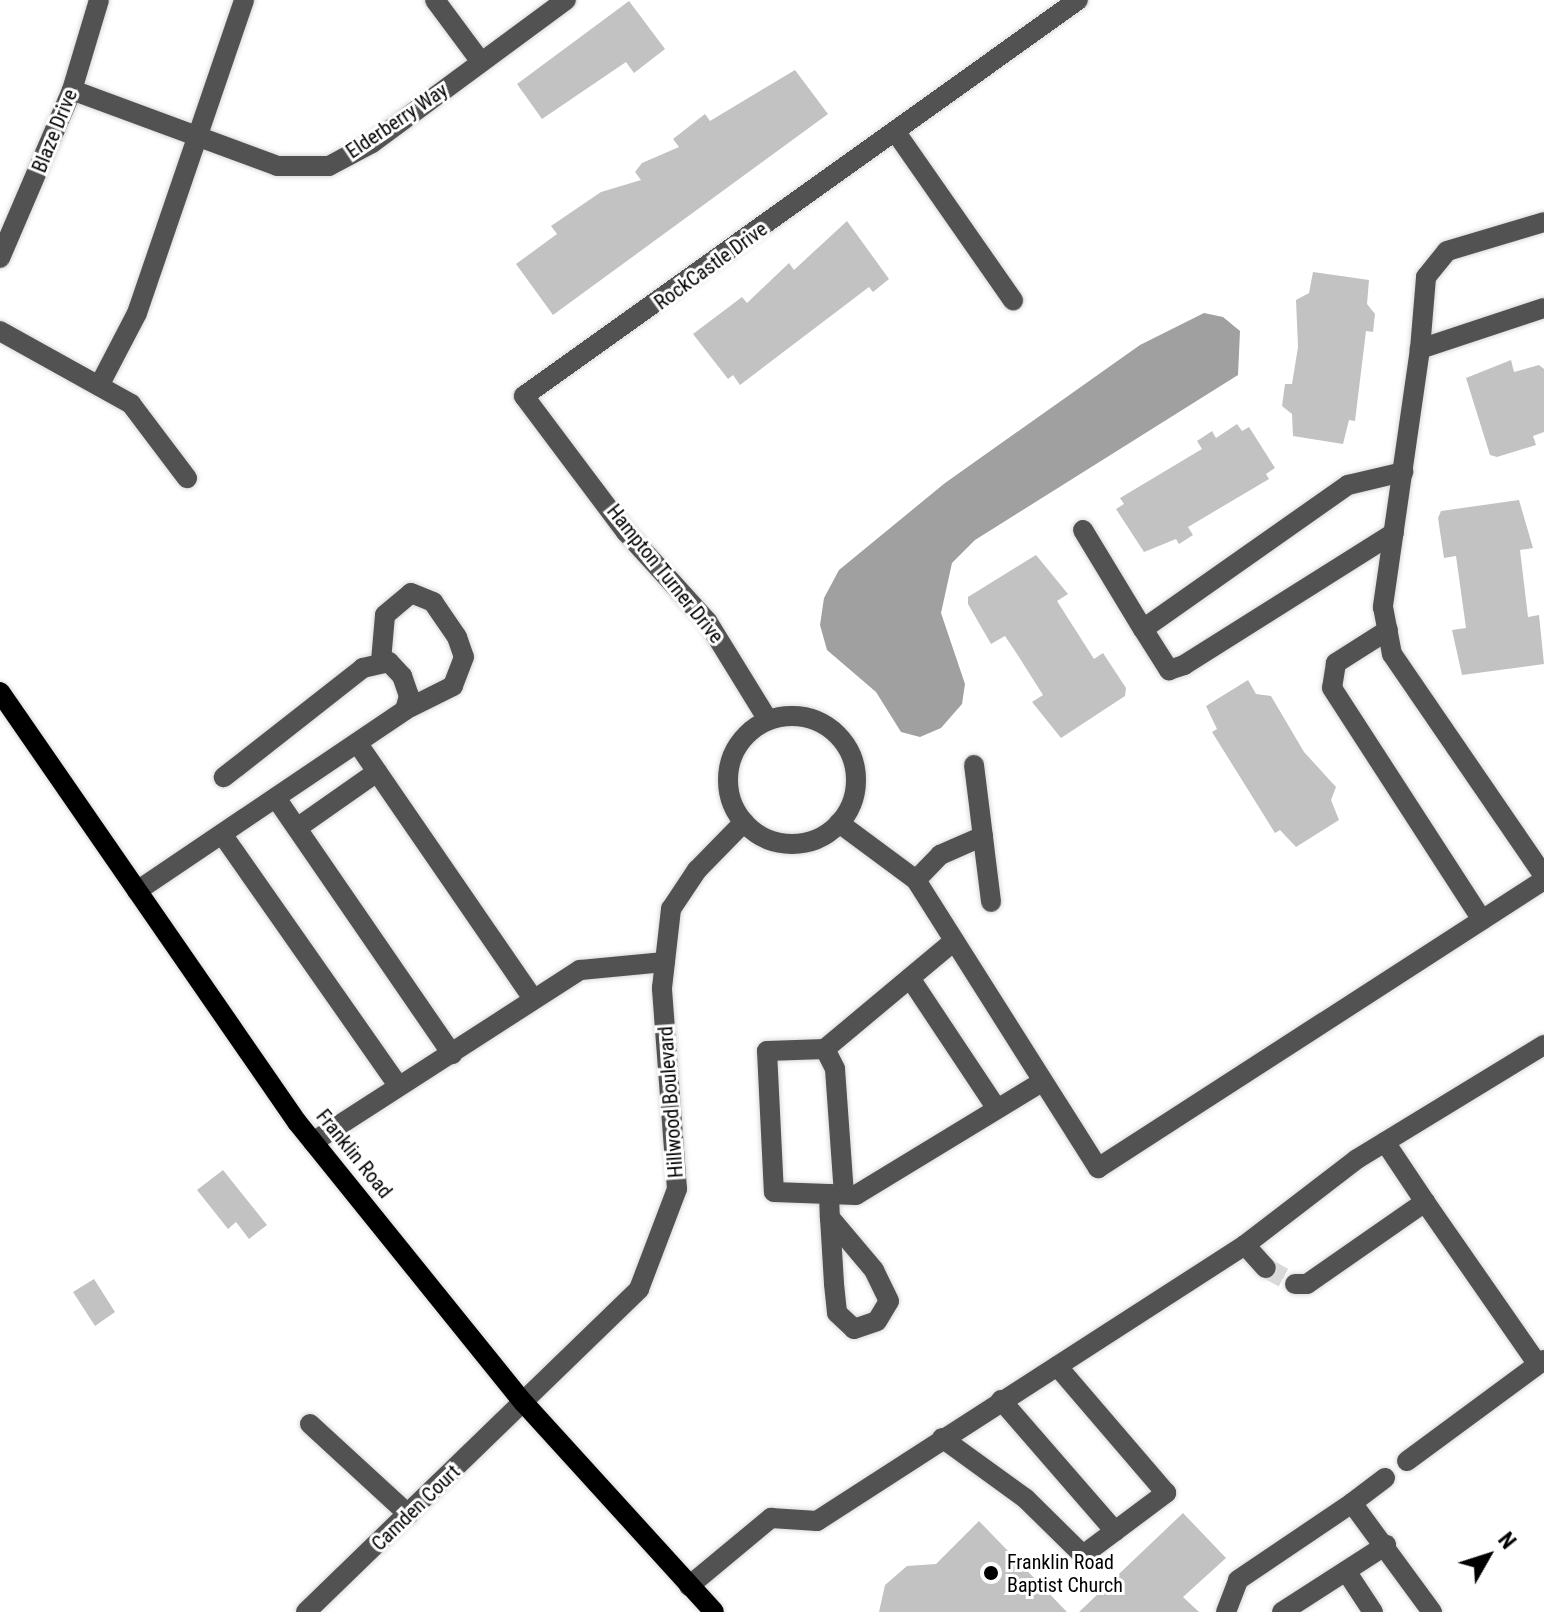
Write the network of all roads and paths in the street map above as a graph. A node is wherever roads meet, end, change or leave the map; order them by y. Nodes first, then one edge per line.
1 (99, 0) edge
2 (244, 0) edge
3 (435, 0) edge
4 (566, 0) edge
5 (1078, 0) edge
6 (481, 62) junction
7 (72, 90) junction
8 (897, 134) junction
9 (199, 137) junction
10 (1544, 222) edge
11 (0, 258) edge
12 (1013, 300) dead end
13 (1544, 308) edge
14 (0, 331) edge
15 (1420, 349) junction
16 (99, 386) junction
17 (524, 396) joint
18 (1403, 472) junction
19 (187, 478) dead end
20 (1083, 530) dead end
21 (1394, 533) junction
22 (1143, 629) junction
23 (1388, 630) junction
24 (381, 661) junction
25 (0, 692) edge
26 (405, 710) junction
27 (768, 720) junction
28 (358, 744) junction
29 (974, 765) dead end
30 (377, 772) junction
31 (224, 777) dead end
32 (276, 798) junction
33 (744, 822) junction
34 (839, 823) junction
35 (297, 828) junction
36 (222, 834) junction
37 (983, 836) junction
38 (1544, 878) edge
39 (916, 880) junction
40 (137, 891) junction
41 (991, 902) dead end
42 (1482, 920) junction
43 (954, 941) junction
44 (665, 962) junction
45 (910, 978) junction
46 (532, 997) junction
47 (1544, 1045) edge
48 (825, 1049) junction
49 (452, 1054) junction
50 (1040, 1083) junction
51 (398, 1085) junction
52 (997, 1109) junction
53 (313, 1142) junction
54 (1385, 1142) junction
55 (836, 1194) junction
56 (1425, 1202) junction
57 (830, 1218) junction
58 (1245, 1245) junction
59 (1266, 1268) tunnel mouth
60 (1295, 1284) dead end
61 (1541, 1362) edge
62 (1057, 1366) junction
63 (1001, 1400) junction
64 (524, 1403) junction
65 (310, 1424) dead end
66 (942, 1438) junction
67 (1407, 1461) dead end
68 (1385, 1478) dead end
69 (1352, 1503) junction
70 (409, 1515) junction
71 (1115, 1531) junction
72 (1386, 1545) junction
73 (1346, 1571) junction
74 (689, 1586) junction
75 (1290, 1610) edge
76 (306, 1612) edge
77 (714, 1612) edge
78 (1226, 1612) edge
79 (1373, 1612) edge
80 (1432, 1612) edge

1 - 7 street, Blaze Drive
2 - 9 street
3 - 6 street
4 - 6 street, Elderberry Way
5 - 8 street, RockCastle Drive
6 - 9 street, Elderberry Way
7 - 9 street, Elderberry Way
7 - 11 street, Blaze Drive
8 - 12 street
8 - 17 street, RockCastle Drive
9 - 16 street
10 - 15 street
13 - 15 street
14 - 16 street
15 - 18 street
16 - 19 street
17 - 27 street, Hampton Turner Drive
18 - 21 street
18 - 22 street
20 - 22 street
21 - 22 street
21 - 23 street
23 - 38 street
23 - 42 street
24 - 26 street
24 - 26 street
24 - 31 street
25 - 40 main road, Franklin Road
26 - 28 street
27 - 33 street
27 - 34 street
28 - 30 street
28 - 32 street
29 - 37 street
30 - 35 street
30 - 46 street
32 - 35 street
32 - 36 street
33 - 34 street
33 - 44 street, Hillwood Boulevard
34 - 39 street
35 - 49 street
36 - 40 street
36 - 51 street
37 - 39 street
37 - 41 street
38 - 42 street
39 - 43 street
40 - 53 main road, Franklin Road
42 - 50 street
43 - 45 street
43 - 50 street
44 - 46 street
44 - 64 street, Hillwood Boulevard
45 - 48 street
45 - 52 street
46 - 49 street
47 - 54 street
48 - 55 street
48 - 55 street
49 - 51 street
50 - 52 street
51 - 53 street
52 - 55 street
53 - 64 main road, Franklin Road
54 - 56 street
54 - 58 street
55 - 57 street
56 - 60 street
56 - 61 street
57 - 57 street
58 - 59 street
58 - 62 street
61 - 67 street
62 - 63 street
62 - 71 street
63 - 66 street
63 - 71 street
64 - 70 street, Camden Court
64 - 74 main road, Franklin Road
65 - 70 street
66 - 71 street
66 - 74 street
68 - 69 street
69 - 72 street
69 - 78 street
70 - 76 street, Camden Court
72 - 73 street
72 - 80 street
73 - 75 street
73 - 79 street
74 - 77 main road, Franklin Road

